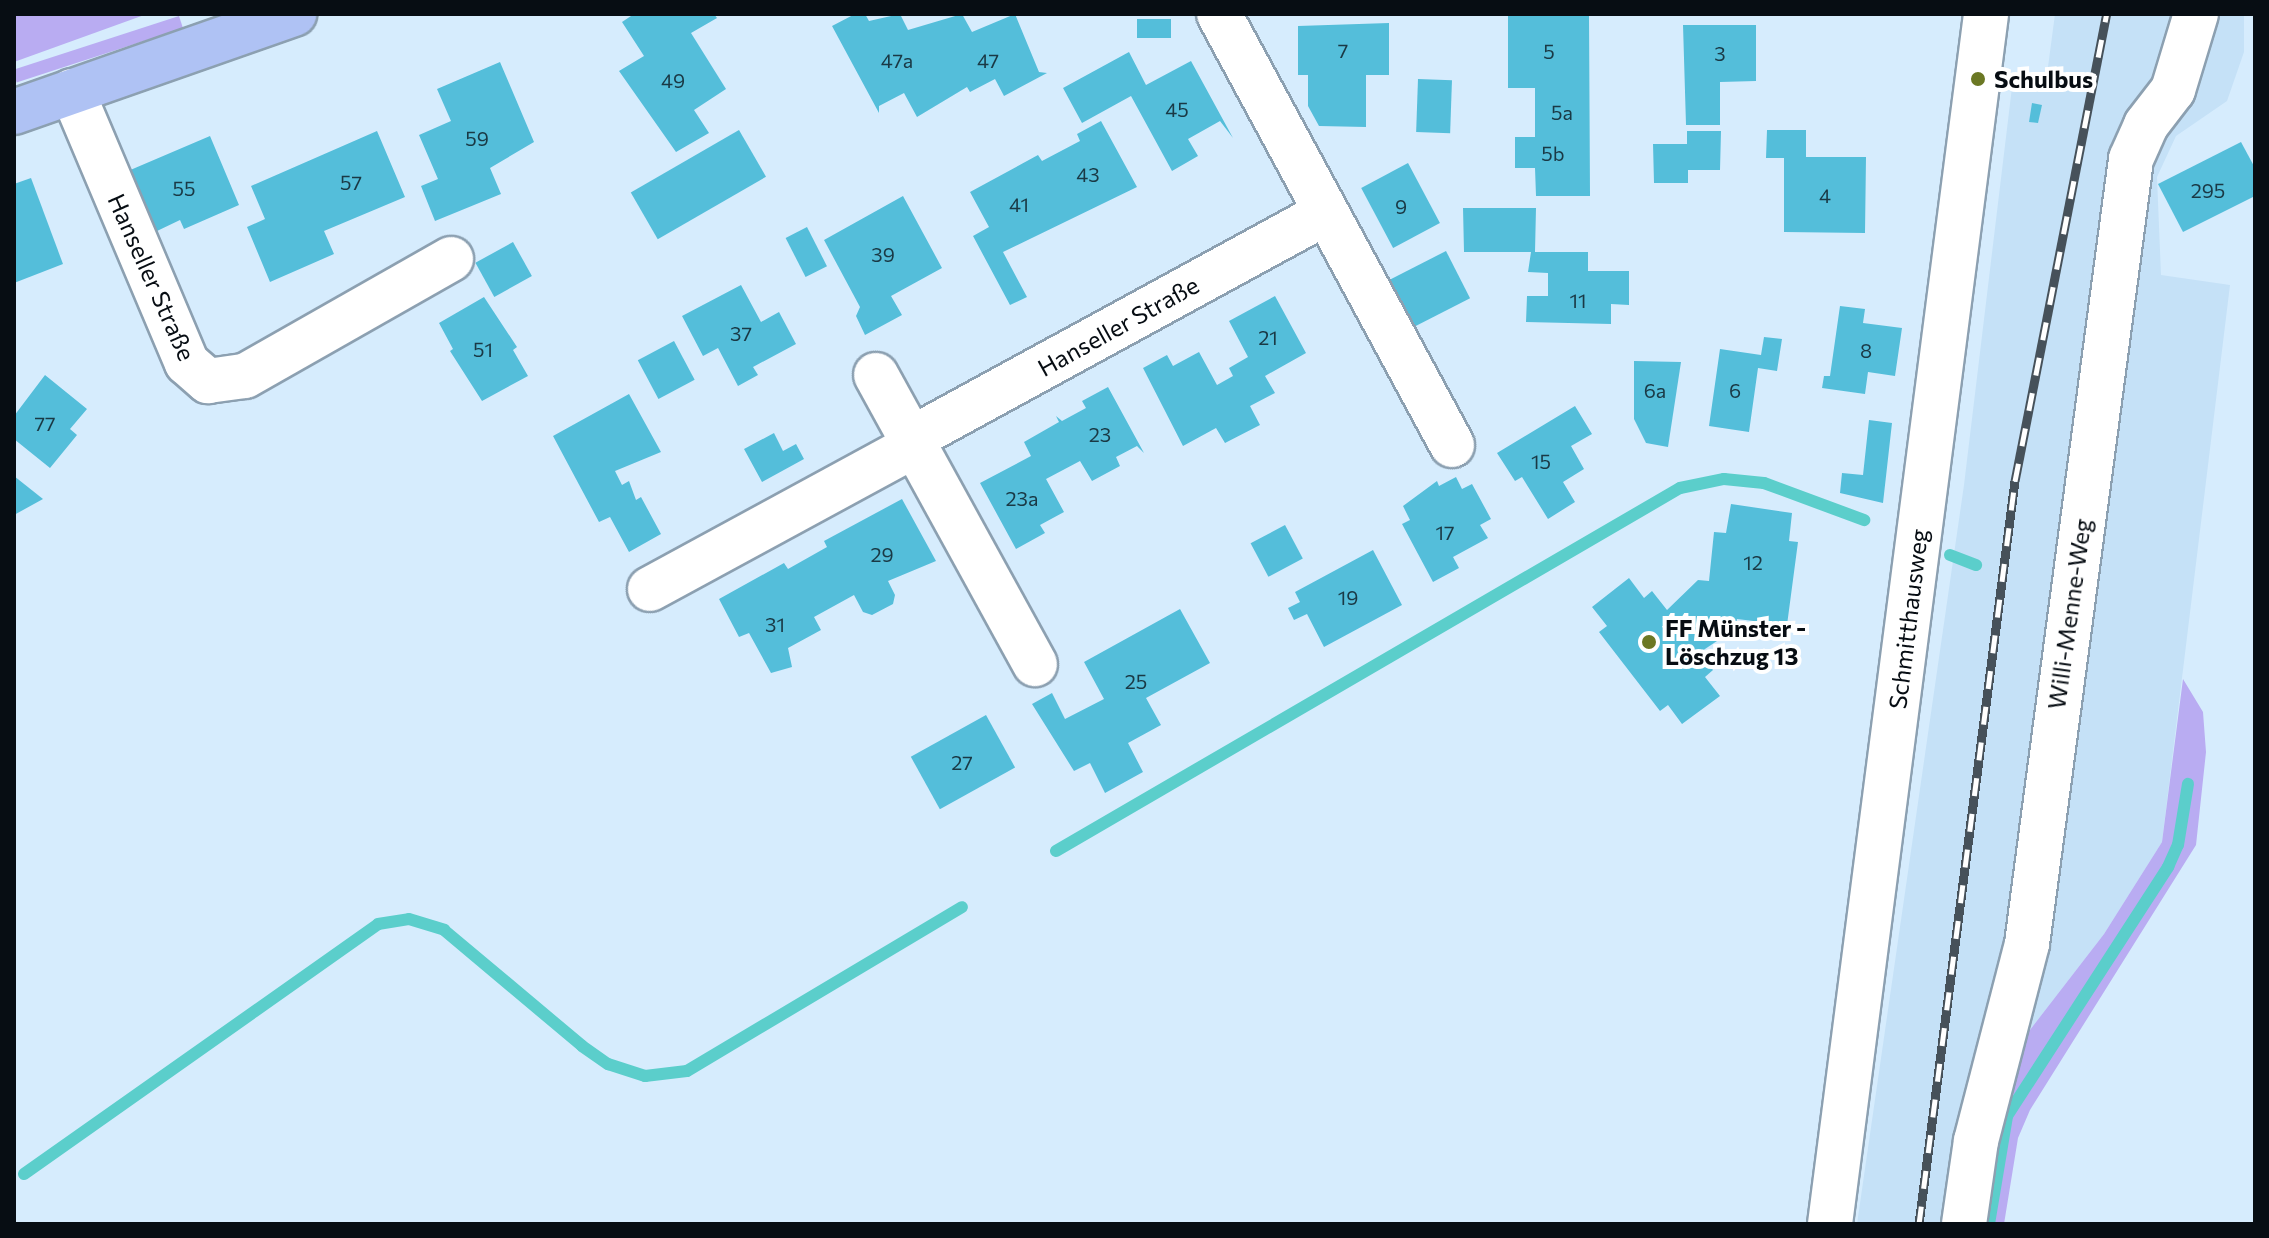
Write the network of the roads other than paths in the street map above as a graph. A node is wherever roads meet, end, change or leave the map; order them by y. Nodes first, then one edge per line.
1 (294, 14) edge
2 (1219, 14) edge
3 (1986, 14) edge
4 (2196, 14) edge
5 (72, 91) junction
6 (14, 112) edge
7 (1325, 213) junction
8 (451, 259) dead end
9 (876, 375) dead end
10 (913, 442) junction
11 (1452, 445) dead end
12 (650, 589) dead end
13 (1035, 664) dead end
14 (1830, 1224) edge
15 (1964, 1224) edge

1 - 5 main road
2 - 7 street
3 - 14 street, Schmitthausweg
4 - 15 street, Willi-Menne-Weg
5 - 6 main road
5 - 8 street, Hanseller Straße
7 - 10 street, Hanseller Straße
7 - 11 street
9 - 10 street
10 - 12 street, Hanseller Straße
10 - 13 street

